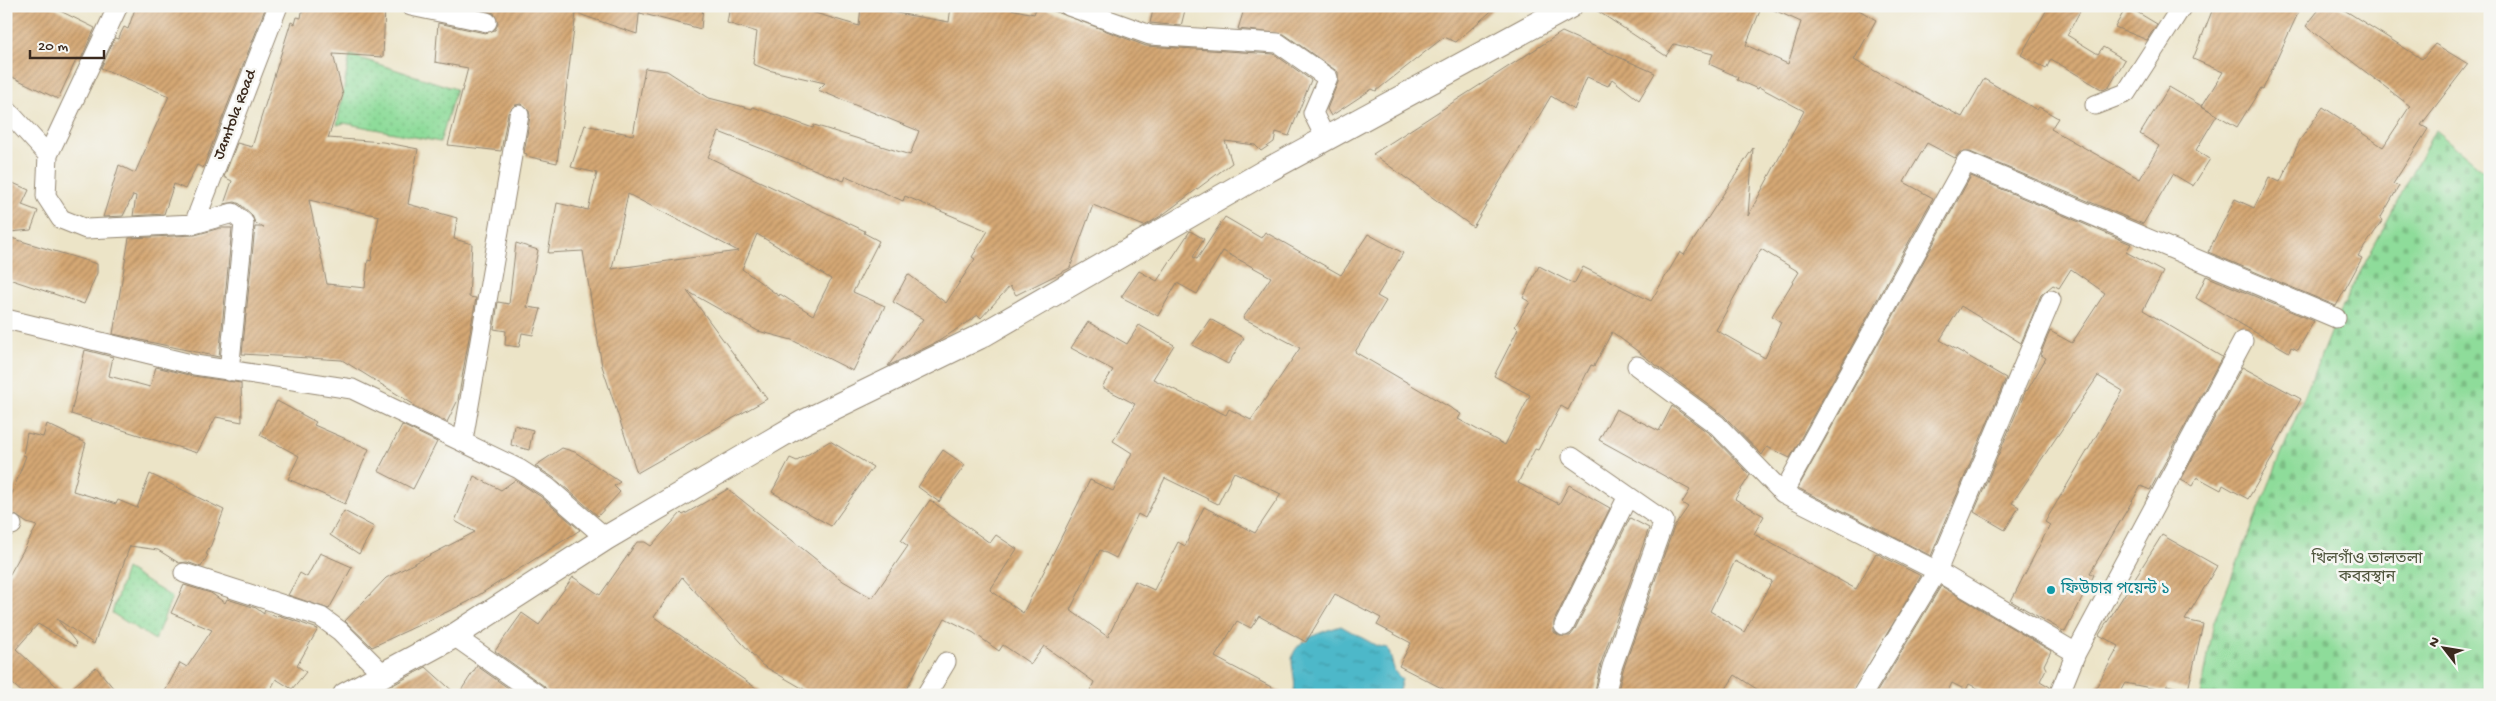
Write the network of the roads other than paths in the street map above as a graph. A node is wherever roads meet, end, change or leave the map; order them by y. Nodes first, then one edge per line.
1 (118, 6) edge
2 (278, 6) edge
3 (411, 6) edge
4 (1068, 6) edge
5 (1570, 6) edge
6 (2182, 6) edge
7 (487, 22) dead end
8 (2095, 105) dead end
9 (6, 109) edge
10 (519, 115) dead end
11 (1326, 139) junction
12 (48, 155) junction
13 (194, 224) junction
14 (2051, 300) dead end
15 (2336, 318) dead end
16 (6, 320) edge
17 (2243, 341) dead end
18 (1637, 366) dead end
19 (229, 371) junction
20 (463, 440) junction
21 (1572, 457) dead end
22 (1783, 493) junction
23 (1628, 496) junction
24 (606, 538) junction
25 (1937, 571) junction
26 (184, 573) dead end
27 (1564, 626) dead end
28 (454, 636) junction
29 (2076, 654) junction
30 (946, 662) dead end
31 (383, 674) junction
32 (345, 695) edge
33 (538, 695) edge
34 (926, 695) edge
35 (1605, 695) edge
36 (1862, 695) edge
37 (2059, 695) edge

1 - 12 street
2 - 13 street, Jamtola Road
3 - 7 street
4 - 11 street
5 - 11 street
6 - 8 street
9 - 12 street
10 - 20 street
11 - 24 street
12 - 13 street
13 - 19 street
14 - 25 street
15 - 22 street
16 - 19 street
17 - 29 street
18 - 22 street
19 - 20 street
20 - 24 street
21 - 23 street
22 - 25 street
23 - 27 street
23 - 35 street
24 - 28 street
25 - 29 street
25 - 36 street
26 - 31 street
28 - 31 street
28 - 33 street
29 - 37 street
30 - 34 street
31 - 32 street

